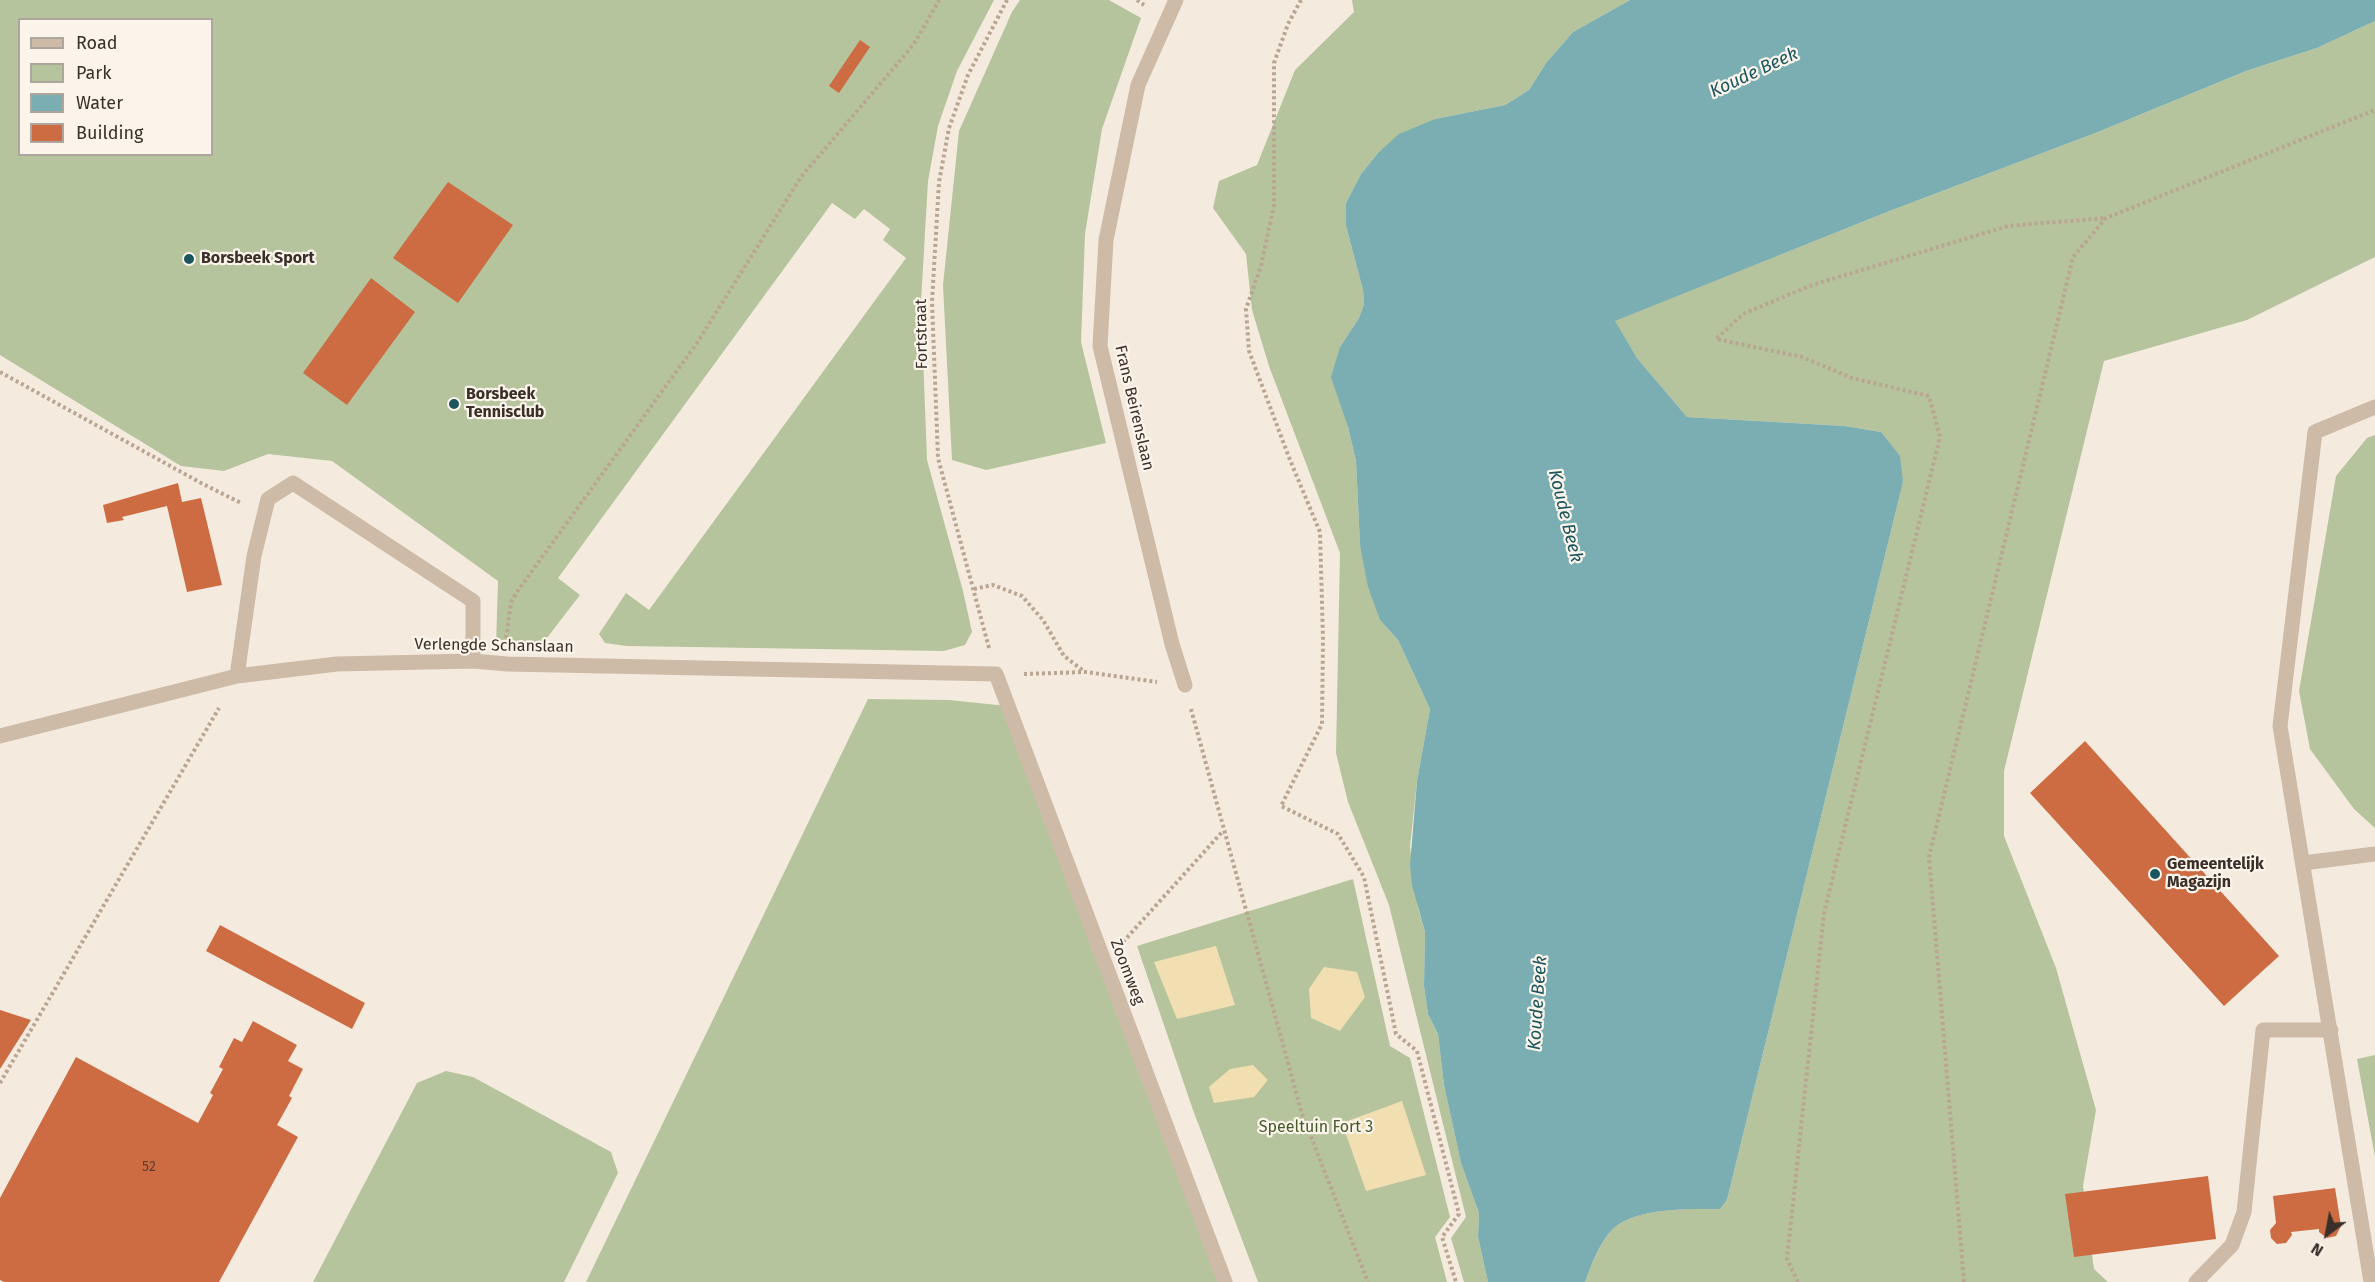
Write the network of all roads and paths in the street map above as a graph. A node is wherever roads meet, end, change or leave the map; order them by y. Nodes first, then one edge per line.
1 (939, 0) edge
2 (1007, 0) edge
3 (1176, 0) edge
4 (1301, 0) edge
5 (2375, 110) edge
6 (2106, 218) junction
7 (2375, 407) edge
8 (974, 589) junction
9 (472, 661) junction
10 (507, 664) junction
11 (1086, 672) junction
12 (996, 674) junction
13 (237, 676) junction
14 (1185, 685) junction
15 (0, 736) edge
16 (1224, 831) junction
17 (2375, 854) edge
18 (2303, 863) junction
19 (1128, 952) dead end
20 (2331, 1030) junction
21 (0, 1083) edge
22 (1225, 1282) edge
23 (1368, 1282) edge
24 (1456, 1282) edge
25 (1798, 1282) edge
26 (1964, 1282) edge
27 (2196, 1282) edge
28 (2371, 1282) edge

1 - 10 path
2 - 8 path, Fortstraat
3 - 14 street, Frans Beirenslaan
4 - 24 path
5 - 6 path
6 - 25 path
6 - 26 path
7 - 18 street
8 - 11 path
8 - 12 path, Fortstraat
9 - 10 street, Verlengde Schanslaan
9 - 13 street, Verlengde Schanslaan
9 - 13 street
10 - 12 street, Verlengde Schanslaan
11 - 12 path
11 - 14 path
12 - 22 street, Zoomweg
13 - 15 street, Verlengde Schanslaan
13 - 21 path
14 - 16 path
16 - 19 path
16 - 23 path
17 - 18 street
18 - 20 street
20 - 27 street
20 - 28 street

